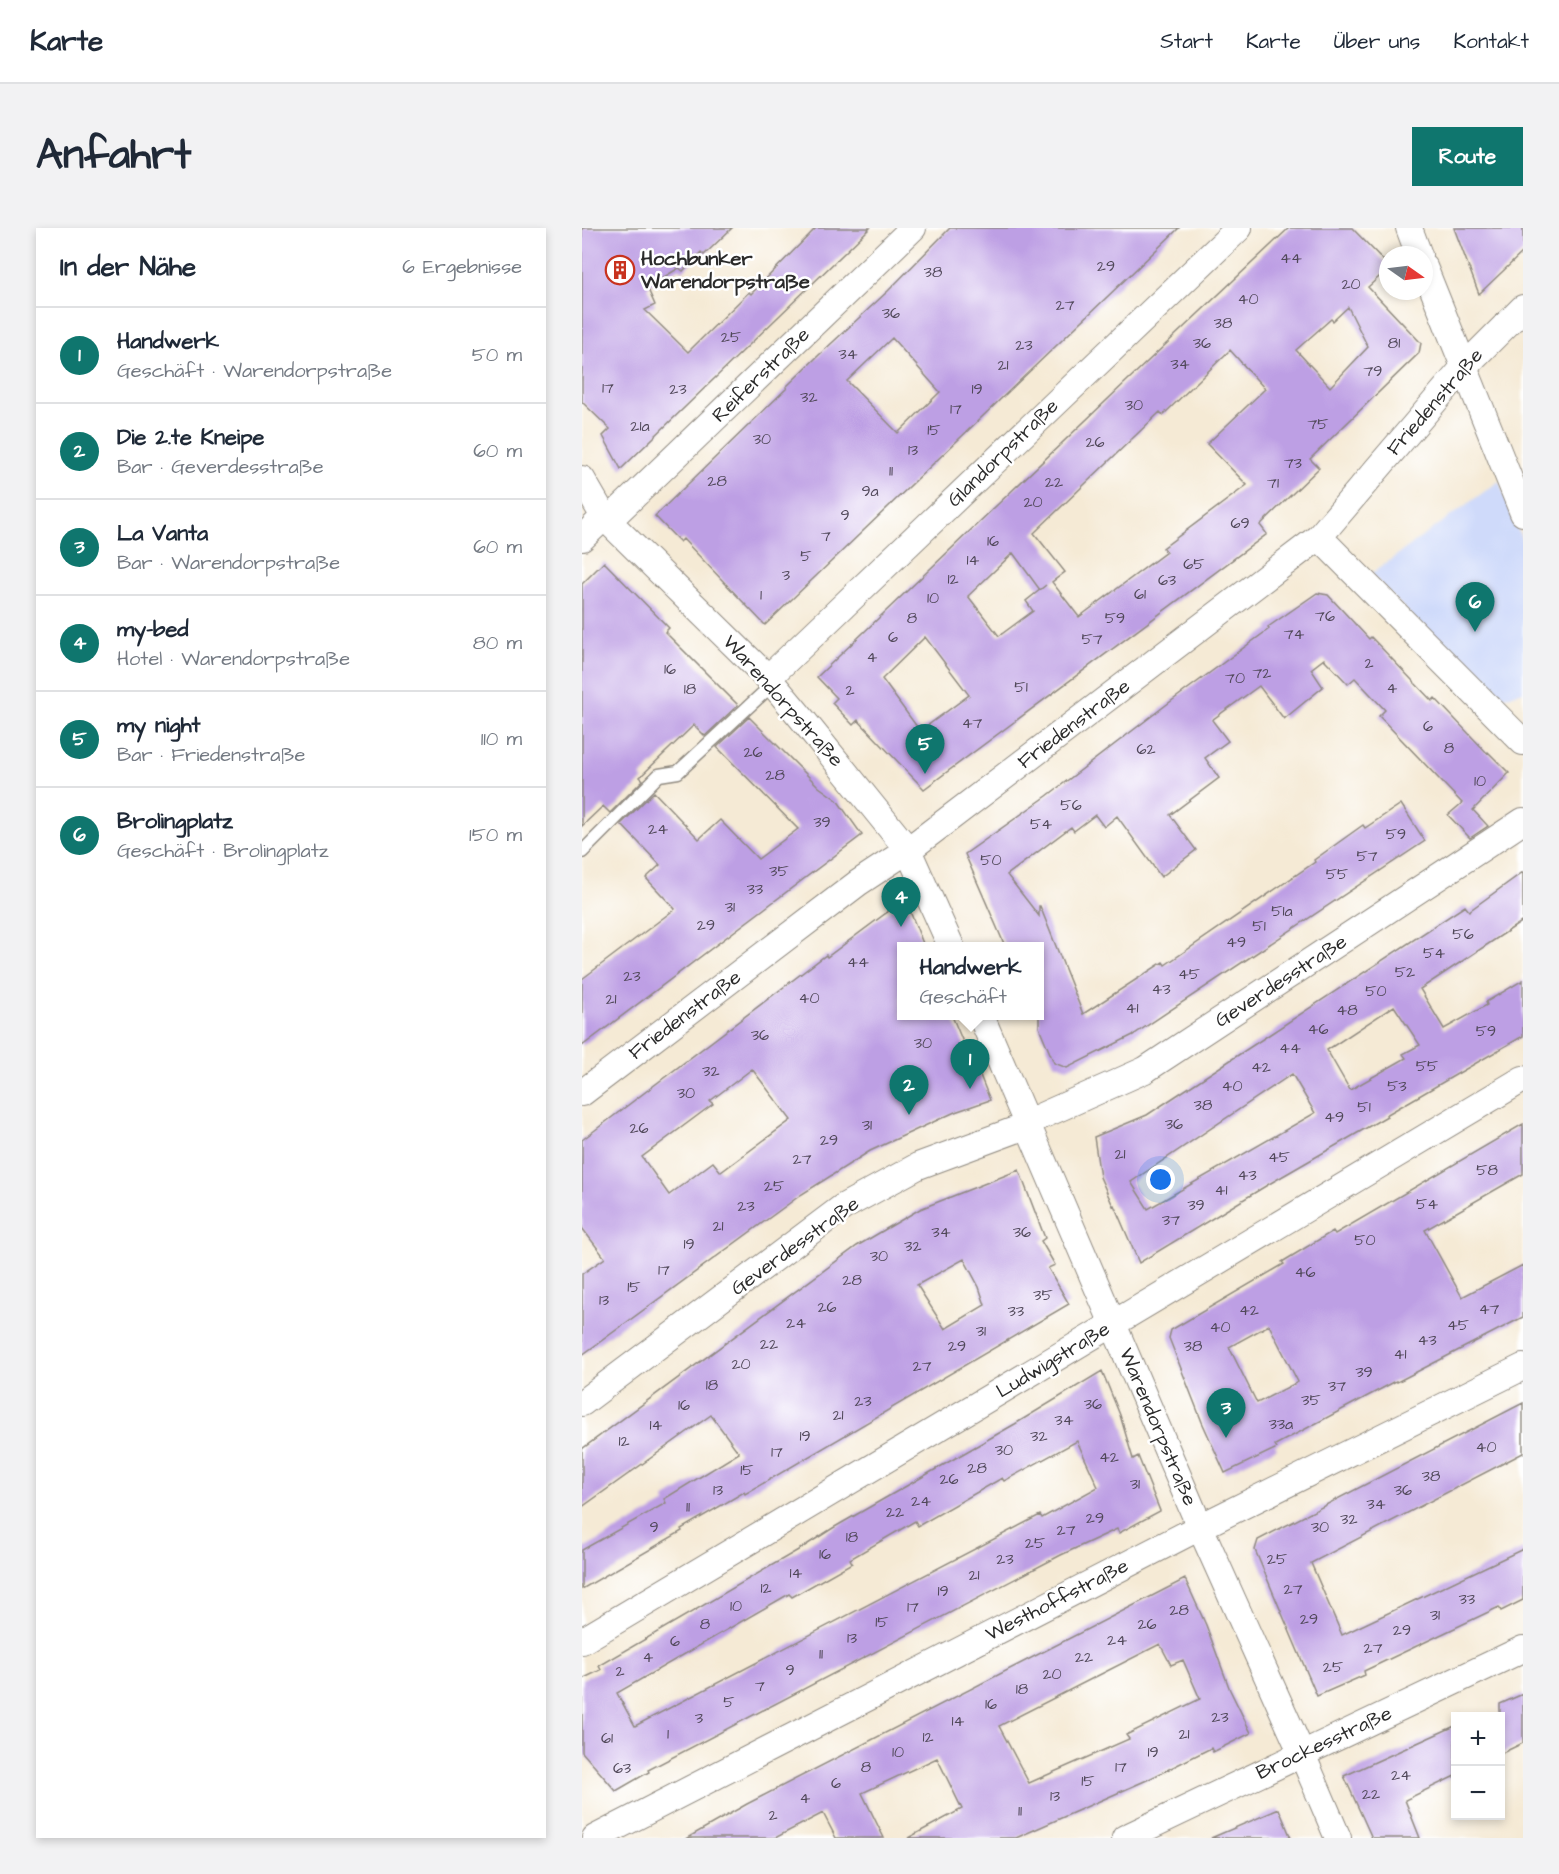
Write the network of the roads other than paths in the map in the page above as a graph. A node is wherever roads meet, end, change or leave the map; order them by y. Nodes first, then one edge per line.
1 (914, 228) edge
2 (1239, 228) edge
3 (1409, 228) edge
4 (1416, 246) edge
5 (1433, 289) edge
6 (1523, 308) edge
7 (1465, 366) junction
8 (582, 479) edge
9 (1518, 511) edge
10 (606, 519) junction
11 (1319, 537) junction
12 (582, 538) edge
13 (770, 681) junction
14 (1523, 742) edge
15 (1523, 821) edge
16 (908, 850) junction
17 (582, 852) edge
18 (949, 942) edge
19 (983, 1020) edge
20 (1523, 1079) edge
21 (582, 1093) edge
22 (1029, 1124) junction
23 (1114, 1323) junction
24 (1523, 1367) edge
25 (582, 1403) edge
26 (1200, 1527) junction
27 (582, 1641) edge
28 (1523, 1649) edge
29 (1302, 1754) junction
30 (595, 1838) edge
31 (1125, 1838) edge
32 (1338, 1838) edge

1 - 10 street, Reiferstraße
2 - 13 street, Glandorpstraße
3 - 4 street
5 - 7 street
6 - 7 street, Friedenstraße
7 - 9 street
7 - 11 street, Friedenstraße
8 - 10 street, Warendorpstraße
10 - 12 street, Reiferstraße
10 - 13 street, Warendorpstraße
11 - 14 street
11 - 16 street, Friedenstraße
13 - 16 street, Warendorpstraße
13 - 17 lane
15 - 22 street, Geverdesstraße
16 - 18 street, Warendorpstraße
16 - 21 street, Friedenstraße
19 - 22 street, Warendorpstraße
20 - 23 street, Ludwigstraße
22 - 23 street, Warendorpstraße
22 - 25 street, Geverdesstraße
23 - 26 street, Warendorpstraße
23 - 27 street, Ludwigstraße
24 - 26 street, Westhoffstraße
26 - 29 street, Warendorpstraße
26 - 30 street, Westhoffstraße
28 - 29 street, Brockesstraße
29 - 31 street, Brockesstraße
29 - 32 street, Warendorpstraße

